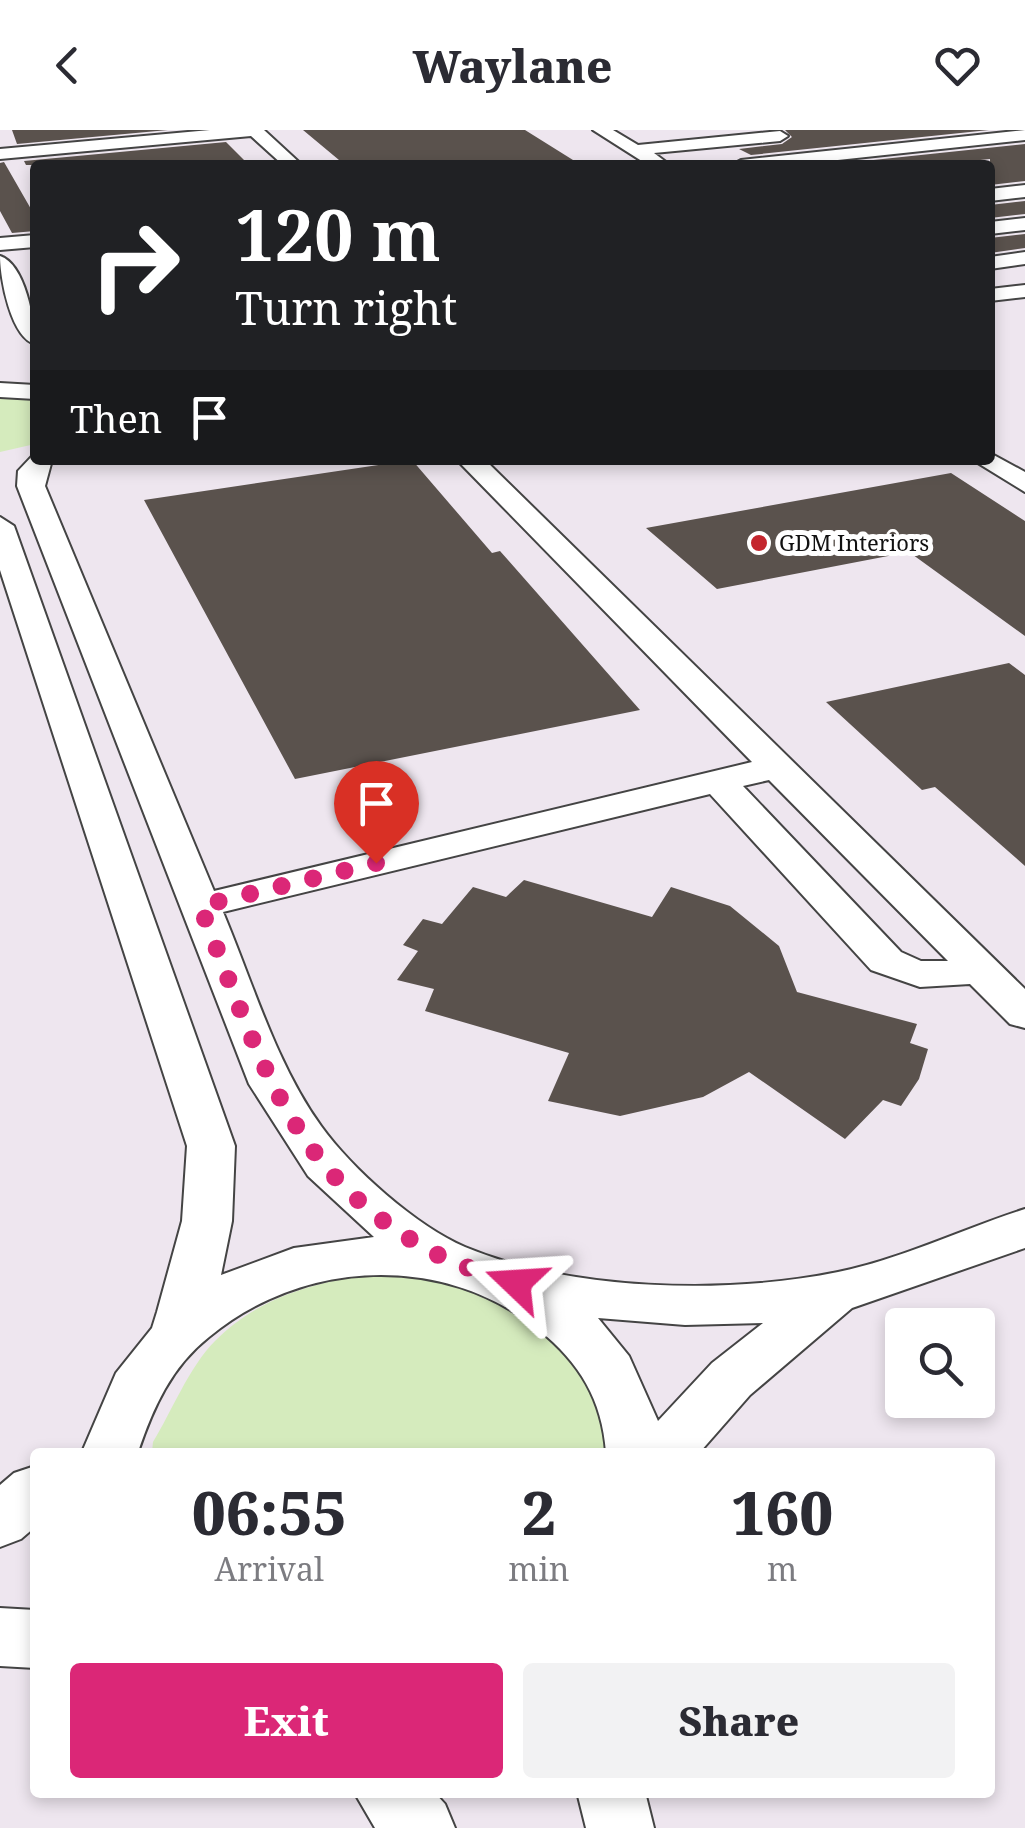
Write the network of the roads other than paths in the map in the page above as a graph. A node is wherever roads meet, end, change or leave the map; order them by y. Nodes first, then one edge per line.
1 (601, 130) edge
2 (639, 130) edge
3 (247, 131) edge
4 (799, 134) dead end
5 (1025, 135) edge
6 (96, 145) junction
7 (670, 147) junction
8 (636, 150) junction
9 (23, 152) junction
10 (0, 154) edge
11 (108, 160) edge
12 (272, 160) edge
13 (286, 160) edge
14 (652, 160) edge
15 (694, 160) edge
16 (788, 160) edge
17 (30, 163) edge
18 (1025, 190) edge
19 (995, 194) edge
20 (1025, 224) edge
21 (995, 227) edge
22 (30, 241) edge
23 (0, 244) edge
24 (1025, 258) edge
25 (0, 262) edge
26 (995, 262) edge
27 (1025, 278) edge
28 (995, 281) edge
29 (1025, 290) edge
30 (995, 294) edge
31 (30, 326) edge
32 (24, 459) edge
33 (475, 465) edge
34 (994, 465) edge
35 (1025, 484) edge
36 (0, 526) edge
37 (777, 766) junction
38 (718, 781) junction
39 (200, 906) junction
40 (979, 968) junction
41 (1025, 1014) edge
42 (1025, 1228) edge
43 (446, 1260) junction
44 (516, 1283) junction
45 (840, 1291) junction
46 (175, 1336) junction
47 (128, 1401) junction
48 (81, 1448) edge
49 (111, 1448) edge
50 (633, 1448) edge
51 (669, 1448) edge
52 (30, 1494) edge
53 (0, 1521) edge
54 (0, 1638) edge
55 (30, 1639) edge
56 (393, 1798) edge
57 (612, 1798) edge
58 (421, 1828) edge
59 (620, 1828) edge

1 - 8 street
2 - 7 street
3 - 6 street
3 - 12 street
3 - 13 street
4 - 7 street
5 - 16 street
6 - 9 street
6 - 11 street
7 - 8 street
7 - 15 street
8 - 14 street
9 - 10 street
9 - 17 street
18 - 19 street
20 - 21 street
22 - 23 street
24 - 26 street
25 - 31 street
27 - 28 street
29 - 30 street
32 - 39 street
33 - 37 street
34 - 35 street
36 - 46 street
37 - 38 street
37 - 40 street
38 - 39 street
38 - 40 street
39 - 43 street
40 - 41 street
42 - 45 street
43 - 44 street
43 - 46 street
44 - 45 street
44 - 50 street
45 - 51 street
46 - 47 street
47 - 48 street
47 - 49 street
52 - 53 street
54 - 55 street
56 - 58 street
57 - 59 street

